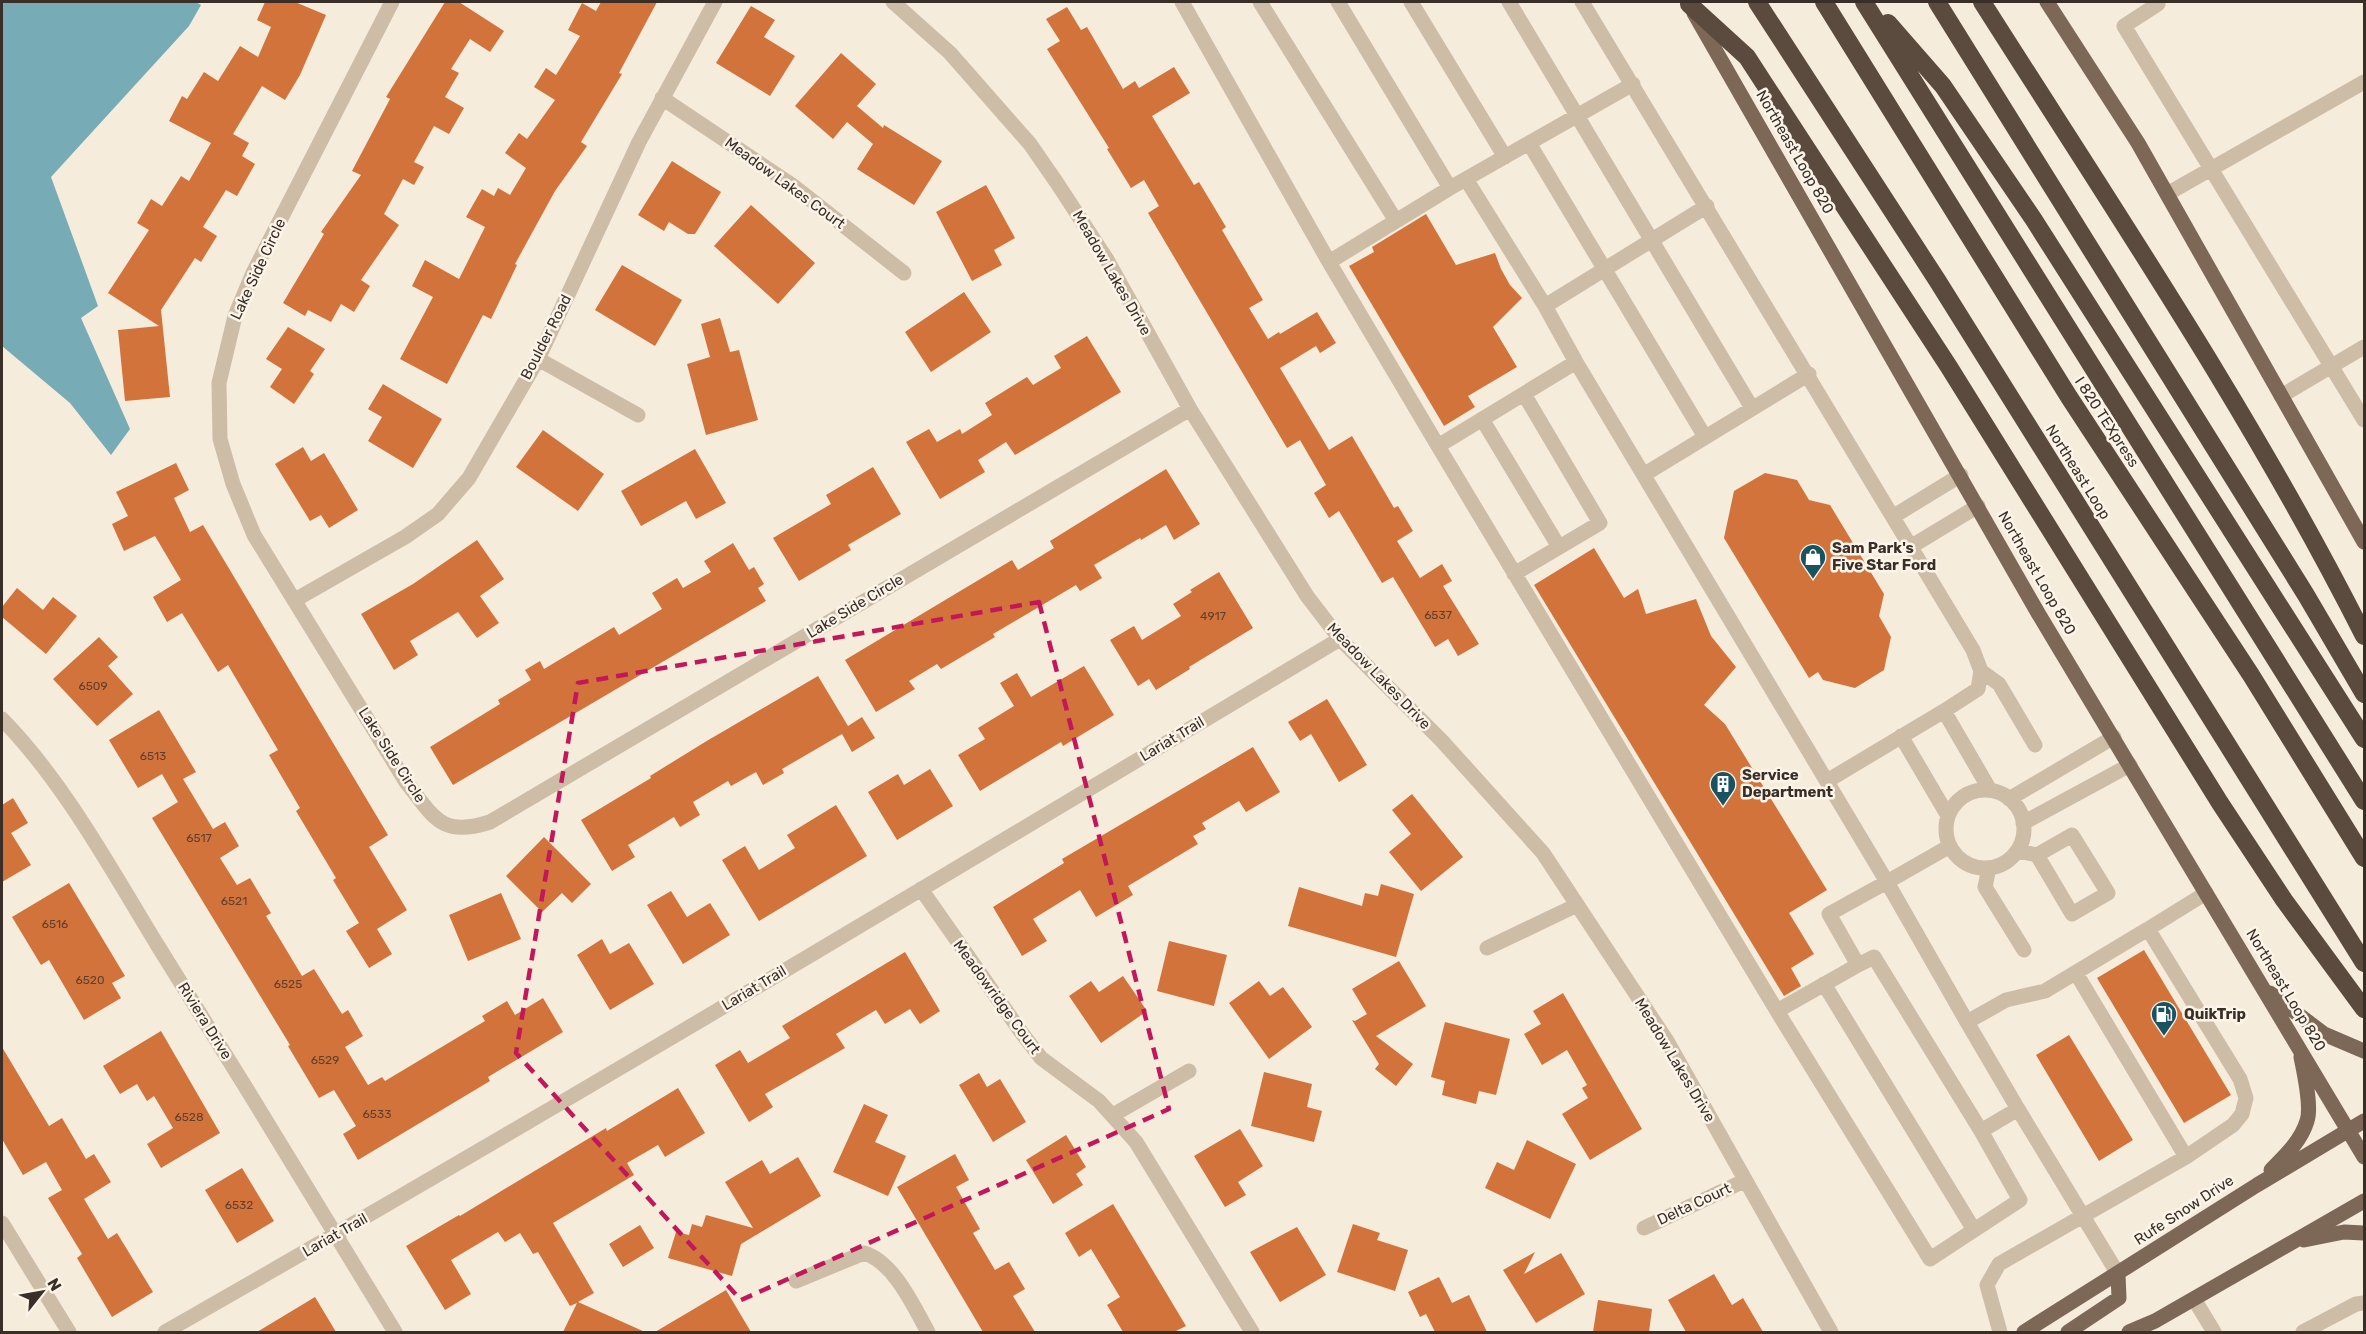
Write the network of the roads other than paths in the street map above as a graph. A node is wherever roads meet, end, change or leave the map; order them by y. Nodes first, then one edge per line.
1 (392, 2) edge
2 (714, 2) edge
3 (893, 2) edge
4 (1182, 2) edge
5 (1260, 2) edge
6 (1338, 2) edge
7 (1411, 2) edge
8 (1509, 2) edge
9 (1582, 2) edge
10 (1757, 2) edge
11 (1824, 2) edge
12 (1864, 2) edge
13 (1869, 2) edge
14 (1937, 2) edge
15 (1982, 2) edge
16 (2047, 2) edge
17 (2157, 2) edge
18 (1688, 3) edge
19 (2364, 82) edge
20 (1633, 84) junction
21 (662, 98) junction
22 (1577, 115) junction
23 (1529, 143) junction
24 (1505, 157) junction
25 (2211, 168) junction
26 (1466, 179) junction
27 (1450, 188) junction
28 (2167, 194) junction
29 (1707, 206) junction
30 (1396, 221) junction
31 (1652, 240) junction
32 (1329, 262) junction
33 (1605, 270) junction
34 (904, 273) dead end
35 (1545, 306) junction
36 (2364, 347) edge
37 (538, 358) junction
38 (1576, 362) junction
39 (2332, 366) junction
40 (1809, 374) junction
41 (1524, 394) junction
42 (2281, 396) junction
43 (1752, 408) junction
44 (1190, 409) junction
45 (638, 415) dead end
46 (1482, 419) junction
47 (2364, 420) edge
48 (1705, 437) junction
49 (1438, 446) junction
50 (1645, 474) junction
51 (1960, 475) junction
52 (1978, 506) junction
53 (1894, 516) junction
54 (2364, 542) edge
55 (1911, 546) junction
56 (1559, 547) junction
57 (1515, 574) junction
58 (295, 600) junction
59 (2364, 636) edge
60 (1340, 639) junction
61 (1981, 671) junction
62 (2364, 694) edge
63 (1944, 711) junction
64 (2, 719) edge
65 (1901, 736) junction
66 (2114, 737) junction
67 (2364, 739) edge
68 (2035, 745) dead end
69 (2130, 765) junction
70 (1827, 781) junction
71 (1990, 790) junction
72 (2009, 799) junction
73 (2364, 801) edge
74 (1948, 816) junction
75 (2023, 823) junction
76 (1950, 846) junction
77 (2018, 850) junction
78 (2037, 855) junction
79 (2364, 858) edge
80 (1989, 868) junction
81 (1887, 882) junction
82 (921, 889) junction
83 (2206, 893) junction
84 (1577, 905) junction
85 (2148, 929) junction
86 (1487, 948) dead end
87 (2024, 950) dead end
88 (2364, 963) edge
89 (1858, 965) junction
90 (2076, 973) junction
91 (1824, 984) junction
92 (2263, 987) junction
93 (2364, 1009) edge
94 (1777, 1011) junction
95 (1967, 1022) junction
96 (2300, 1049) junction
97 (2364, 1051) edge
98 (1189, 1071) dead end
99 (2018, 1108) junction
100 (1113, 1115) junction
101 (2364, 1121) edge
102 (2349, 1130) junction
103 (1981, 1131) junction
104 (2186, 1157) junction
105 (2364, 1157) edge
106 (1744, 1180) junction
107 (2257, 1185) junction
108 (2364, 1201) edge
109 (2082, 1218) junction
110 (2, 1223) edge
111 (1644, 1228) dead end
112 (1974, 1230) junction
113 (2364, 1233) edge
114 (336, 1235) junction
115 (2293, 1242) junction
116 (2118, 1274) junction
117 (796, 1281) dead end
118 (2194, 1299) junction
119 (2364, 1303) edge
120 (69, 1332) edge
121 (165, 1332) edge
122 (395, 1332) edge
123 (928, 1332) edge
124 (1252, 1332) edge
125 (1831, 1332) edge
126 (2000, 1332) edge
127 (2024, 1332) edge
128 (2068, 1332) edge
129 (2129, 1332) edge
130 (2214, 1332) edge
131 (2303, 1332) edge

1 - 58 street, Lake Side Circle
2 - 21 street, Boulder Road
3 - 44 street, Meadow Lakes Drive
4 - 32 street
5 - 30 street
6 - 27 street
7 - 24 street
8 - 22 street
9 - 20 street
10 - 88 highway, Northeast Loop
11 - 79 highway, I 820 TEXpress
12 - 73 highway, I 820 TEXpress
13 - 67 highway
14 - 62 highway
15 - 59 highway
16 - 28 main road
17 - 25 street
18 - 51 main road, Northeast Loop 820
18 - 93 highway
19 - 25 street
20 - 22 street
20 - 29 street
21 - 34 street, Meadow Lakes Court
21 - 37 street, Boulder Road
22 - 23 street
22 - 31 street
23 - 24 street
23 - 33 street
24 - 26 street
25 - 28 street
25 - 39 street
26 - 27 street
26 - 35 street
27 - 30 street
28 - 42 main road
29 - 31 street
29 - 40 street
30 - 32 street
31 - 33 street
31 - 43 street
32 - 49 street
33 - 35 street
33 - 48 street
35 - 38 street
36 - 39 street
37 - 45 street
37 - 58 street, Boulder Road
38 - 41 street
38 - 50 street
39 - 42 street
39 - 47 street
40 - 43 street
40 - 53 street
41 - 46 street
41 - 56 street
42 - 54 main road
43 - 48 street
44 - 58 street, Lake Side Circle
44 - 60 street, Meadow Lakes Drive
46 - 49 street
46 - 56 street
48 - 50 street
49 - 57 street
50 - 70 street
51 - 52 main road, Northeast Loop 820
51 - 53 street
52 - 55 street
52 - 66 main road, Northeast Loop 820
53 - 55 street
55 - 61 street
56 - 57 street
57 - 94 street
60 - 82 street, Lariat Trail
60 - 84 street, Meadow Lakes Drive
61 - 63 street
61 - 68 street
63 - 65 street
63 - 71 street
64 - 114 street, Riviera Drive
65 - 70 street
65 - 74 street
66 - 69 main road, Northeast Loop 820
66 - 72 street
69 - 75 street
69 - 83 main road, Northeast Loop 820
70 - 81 street
71 - 72 street
71 - 74 street
72 - 75 street
74 - 76 street
75 - 77 street
76 - 80 street
76 - 81 street
77 - 78 street
77 - 80 street
78 - 78 street
80 - 87 street
81 - 89 street
81 - 95 street
82 - 100 street, Meadowridge Court
82 - 114 street, Lariat Trail
83 - 85 street
83 - 92 main road, Northeast Loop 820
84 - 86 street
84 - 106 street, Meadow Lakes Drive
85 - 90 street
85 - 104 street
89 - 91 street
89 - 103 street
90 - 95 street
90 - 104 street
91 - 94 street
91 - 112 street
92 - 96 main road, Northeast Loop 820
92 - 97 main road
94 - 112 street
95 - 99 street
96 - 102 main road, Northeast Loop 820
96 - 107 main road
98 - 100 street
99 - 103 street
99 - 109 street
100 - 124 street, Meadowridge Court
101 - 102 main road, Rufe Snow Drive
102 - 105 main road, Northeast Loop 820
102 - 107 main road, Rufe Snow Drive
103 - 112 street
104 - 109 street
106 - 111 street, Delta Court
106 - 125 street, Meadow Lakes Drive
107 - 116 main road, Rufe Snow Drive
108 - 115 main road
109 - 116 street
109 - 126 street
110 - 120 street
113 - 115 main road
114 - 121 street, Lariat Trail
114 - 122 street, Riviera Drive
115 - 118 main road
116 - 127 main road, Rufe Snow Drive
116 - 128 main road
117 - 123 street
118 - 129 main road
118 - 130 street
119 - 131 street

